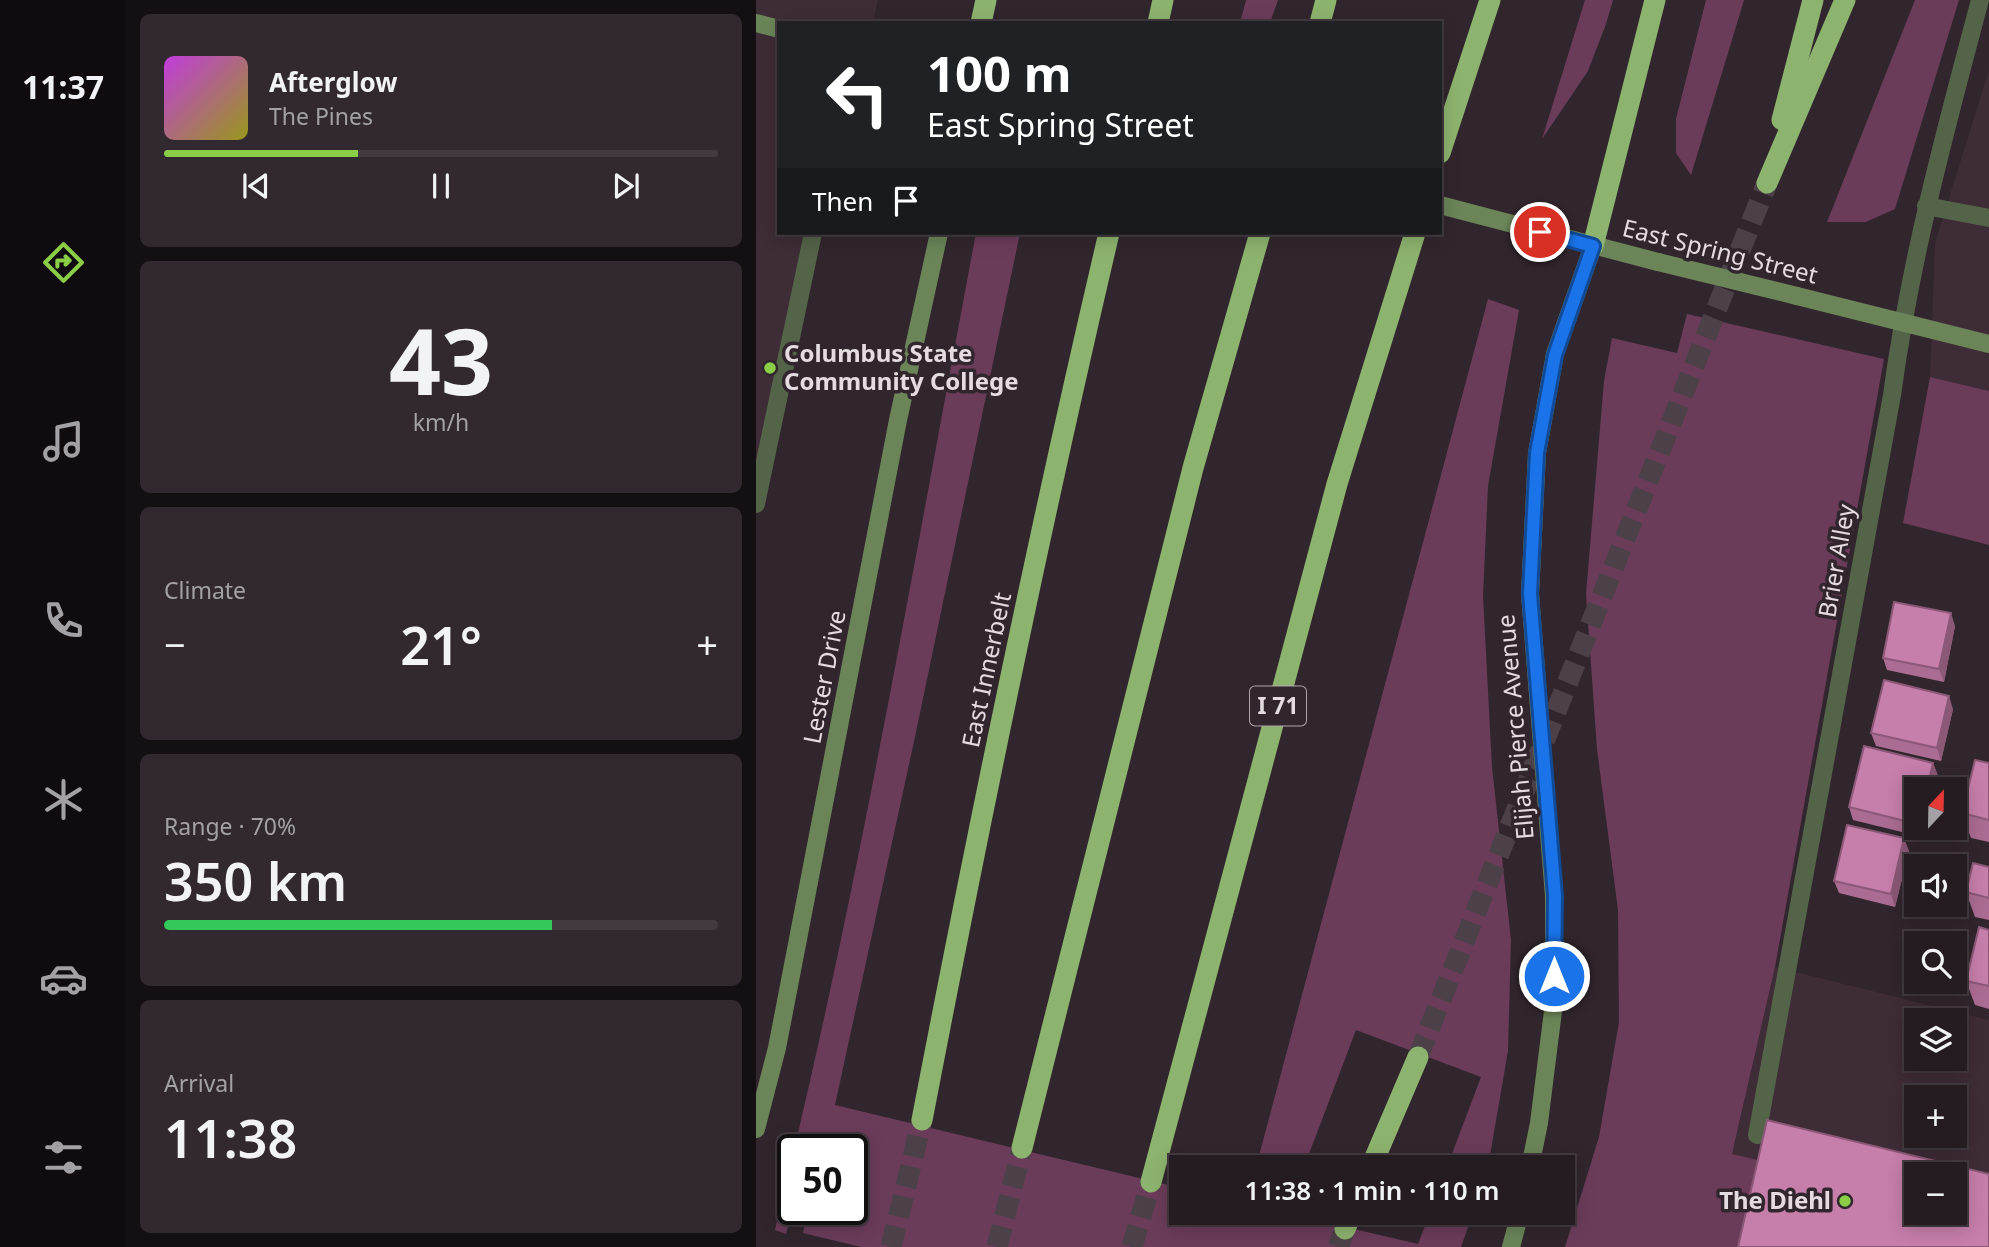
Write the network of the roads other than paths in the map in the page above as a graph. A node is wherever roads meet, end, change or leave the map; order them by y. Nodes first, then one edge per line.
1 (986, 0) edge
2 (1163, 0) edge
3 (1326, 0) edge
4 (1490, 0) edge
5 (1655, 0) edge
6 (1812, 0) edge
7 (1844, 0) edge
8 (1980, 0) edge
9 (981, 21) edge
10 (1158, 21) edge
11 (1321, 21) edge
12 (756, 23) edge
13 (777, 28) edge
14 (1442, 147) edge
15 (1442, 206) edge
16 (1926, 206) junction
17 (1989, 218) edge
18 (813, 235) edge
19 (939, 235) edge
20 (1109, 235) edge
21 (1259, 235) edge
22 (1414, 235) edge
23 (1593, 246) junction
24 (1901, 323) junction
25 (1989, 344) edge
26 (756, 504) edge
27 (1418, 1057) tunnel mouth
28 (922, 1120) tunnel mouth
29 (756, 1129) edge
30 (1758, 1135) dead end
31 (1022, 1148) tunnel mouth
32 (1376, 1155) edge
33 (1532, 1155) edge
34 (1151, 1182) tunnel mouth
35 (1517, 1225) edge
36 (1511, 1247) edge

1 - 9 highway
2 - 10 highway
3 - 11 highway
4 - 14 highway
5 - 23 highway
6 - 7 highway
8 - 16 lane, Brier Alley
12 - 13 street
15 - 23 street, East Spring Street
16 - 17 lane
16 - 24 lane, Brier Alley
18 - 26 lane
19 - 29 street, Lester Drive
20 - 28 highway, East Innerbelt
21 - 31 highway
22 - 34 highway, I 71
23 - 24 street, East Spring Street, bridge
23 - 33 street, Elijah Pierce Avenue, bridge
24 - 25 street, East Spring Street
24 - 30 lane, Brier Alley
27 - 32 highway
35 - 36 street

